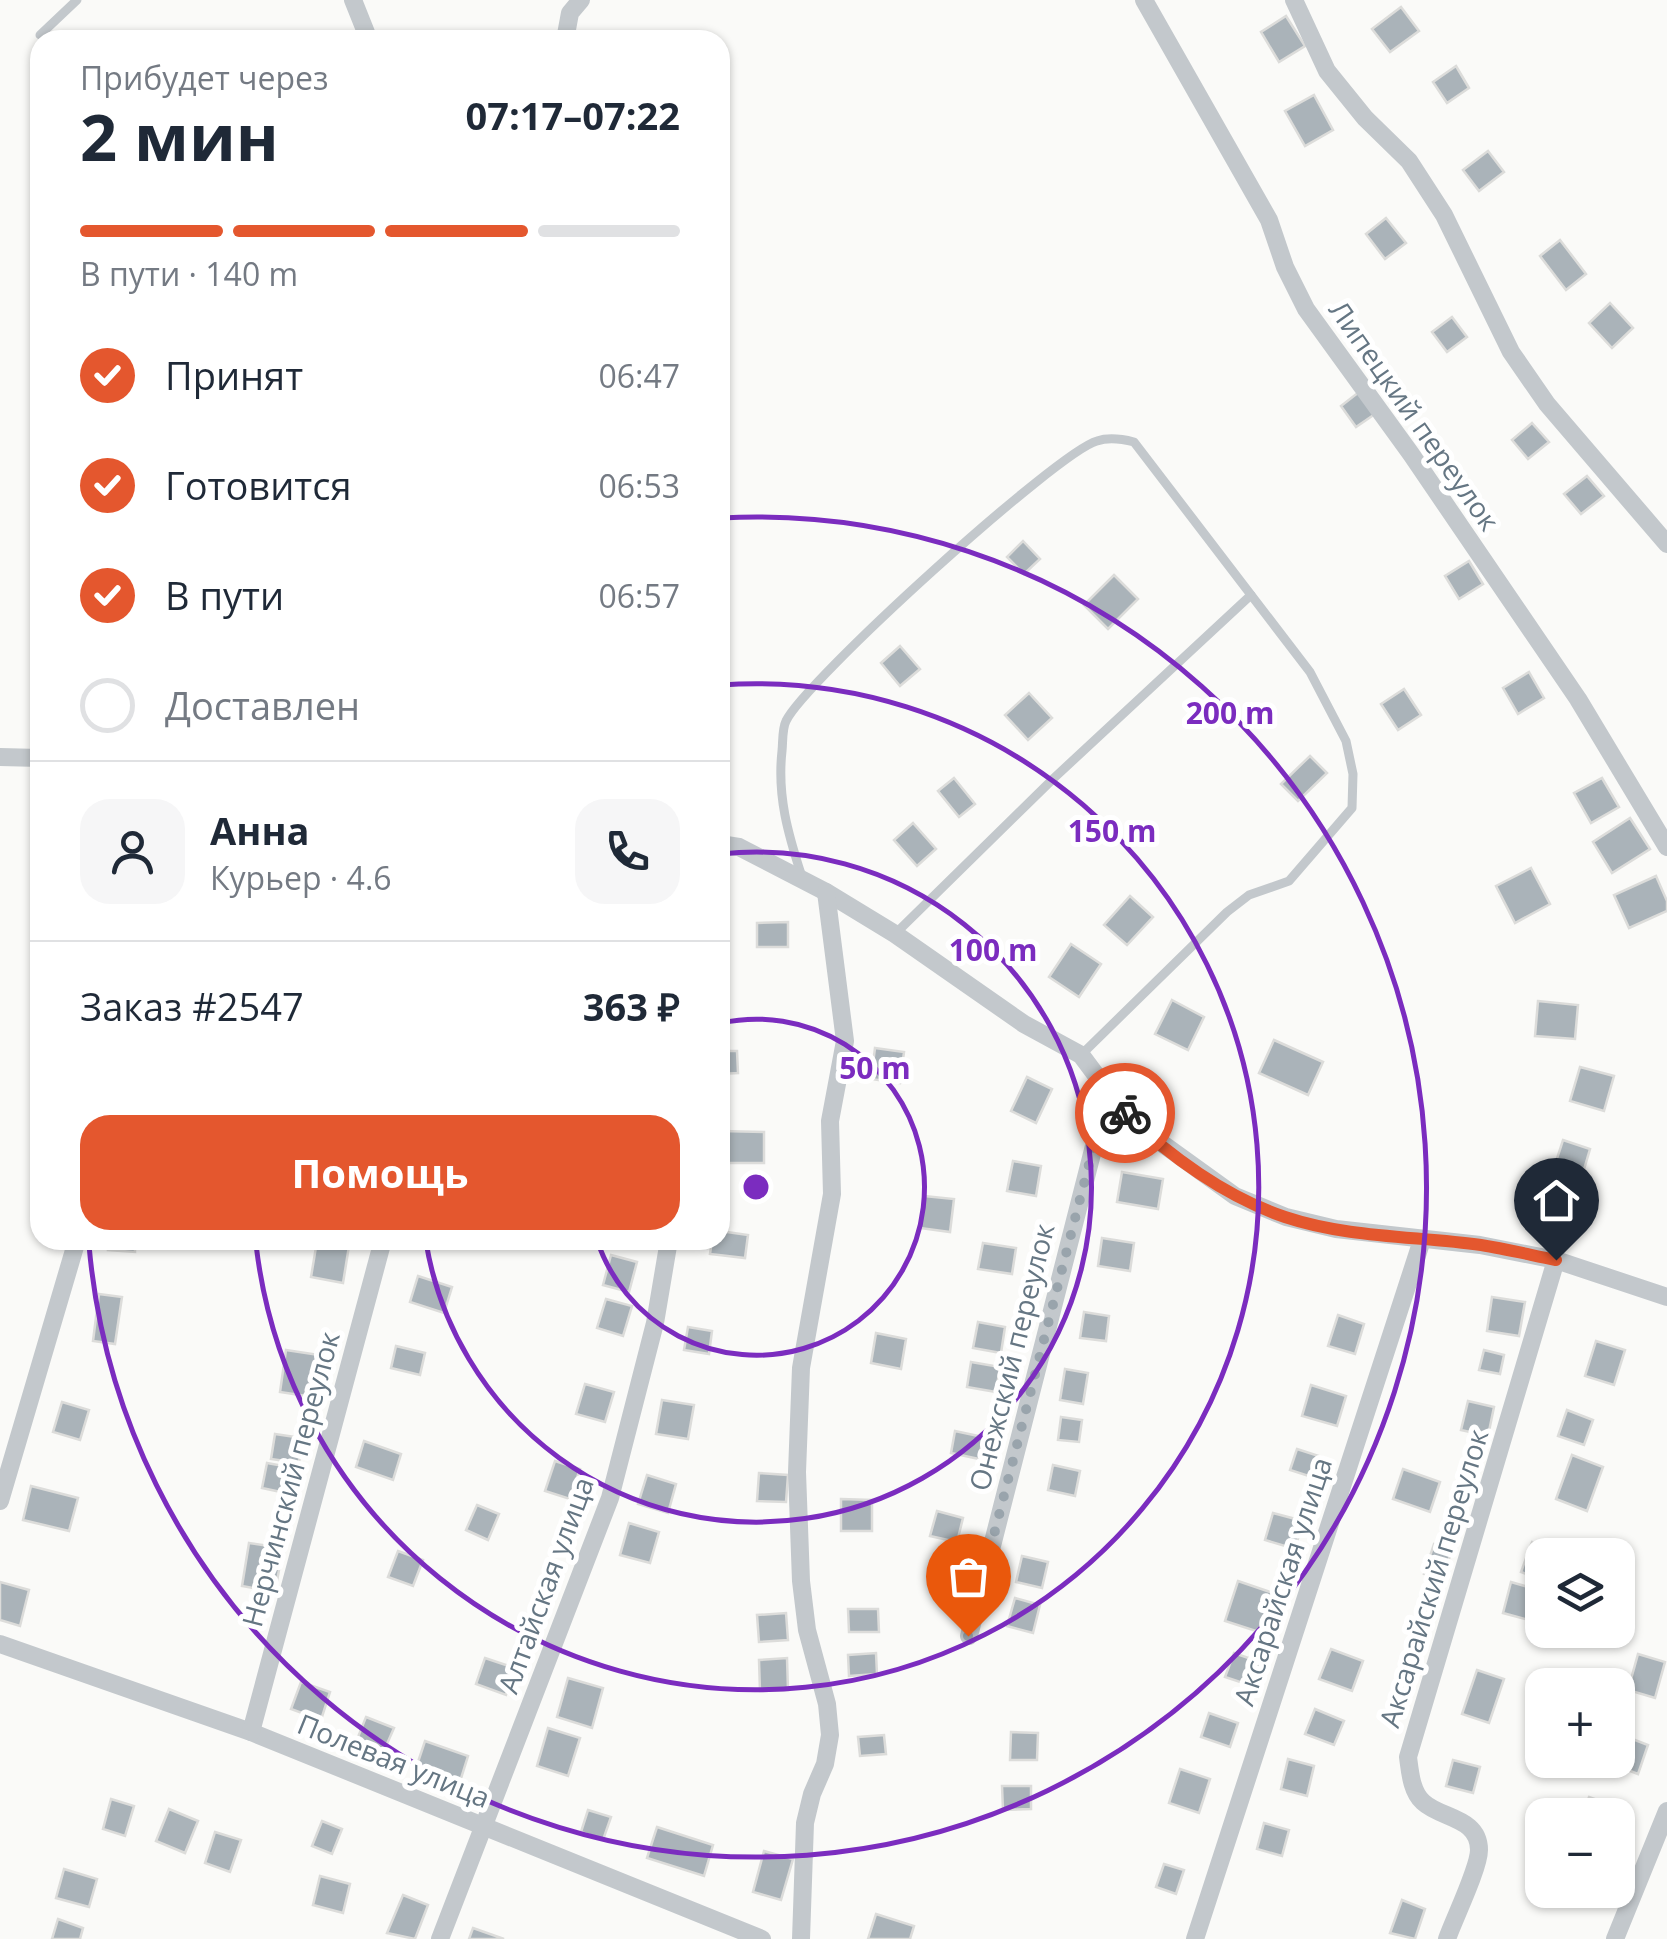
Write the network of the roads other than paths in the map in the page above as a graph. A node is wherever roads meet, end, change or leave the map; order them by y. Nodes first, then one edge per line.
1 (78, 0) edge
2 (353, 0) edge
3 (581, 0) edge
4 (1144, 0) edge
5 (1294, 0) edge
6 (44, 30) edge
7 (365, 30) edge
8 (567, 30) edge
9 (1667, 544) edge
10 (1251, 595) junction
11 (0, 757) edge
12 (30, 758) edge
13 (730, 846) edge
14 (1667, 847) edge
15 (803, 880) junction
16 (826, 892) junction
17 (896, 934) junction
18 (1082, 1054) junction
19 (1108, 1090) junction
20 (1422, 1240) junction
21 (74, 1250) edge
22 (380, 1250) edge
23 (667, 1250) edge
24 (1556, 1260) junction
25 (1667, 1296) edge
26 (0, 1500) edge
27 (968, 1636) dead end
28 (0, 1644) edge
29 (251, 1732) junction
30 (1667, 1811) edge
31 (481, 1824) junction
32 (440, 1939) edge
33 (762, 1939) edge
34 (801, 1939) edge
35 (1195, 1939) edge
36 (1447, 1939) edge
37 (1615, 1939) edge

1 - 6 lane
2 - 7 street
3 - 8 street
4 - 14 street, Липецкий переулок
5 - 9 street
10 - 15 lane
10 - 17 lane
10 - 18 lane
11 - 12 street
13 - 15 street
15 - 16 street
16 - 17 street
16 - 34 street
17 - 18 street
18 - 19 street
19 - 20 street
19 - 27 street, Онежский переулок
20 - 24 street
20 - 35 street, Аксарайская улица
21 - 26 street
22 - 29 street, Нерчинский переулок
23 - 31 street, Алтайская улица
24 - 25 street
24 - 36 street, Аксарайский переулок
28 - 29 street, Полевая улица
29 - 31 street, Полевая улица
30 - 37 street
31 - 32 street, Алтайская улица
31 - 33 street, Полевая улица

